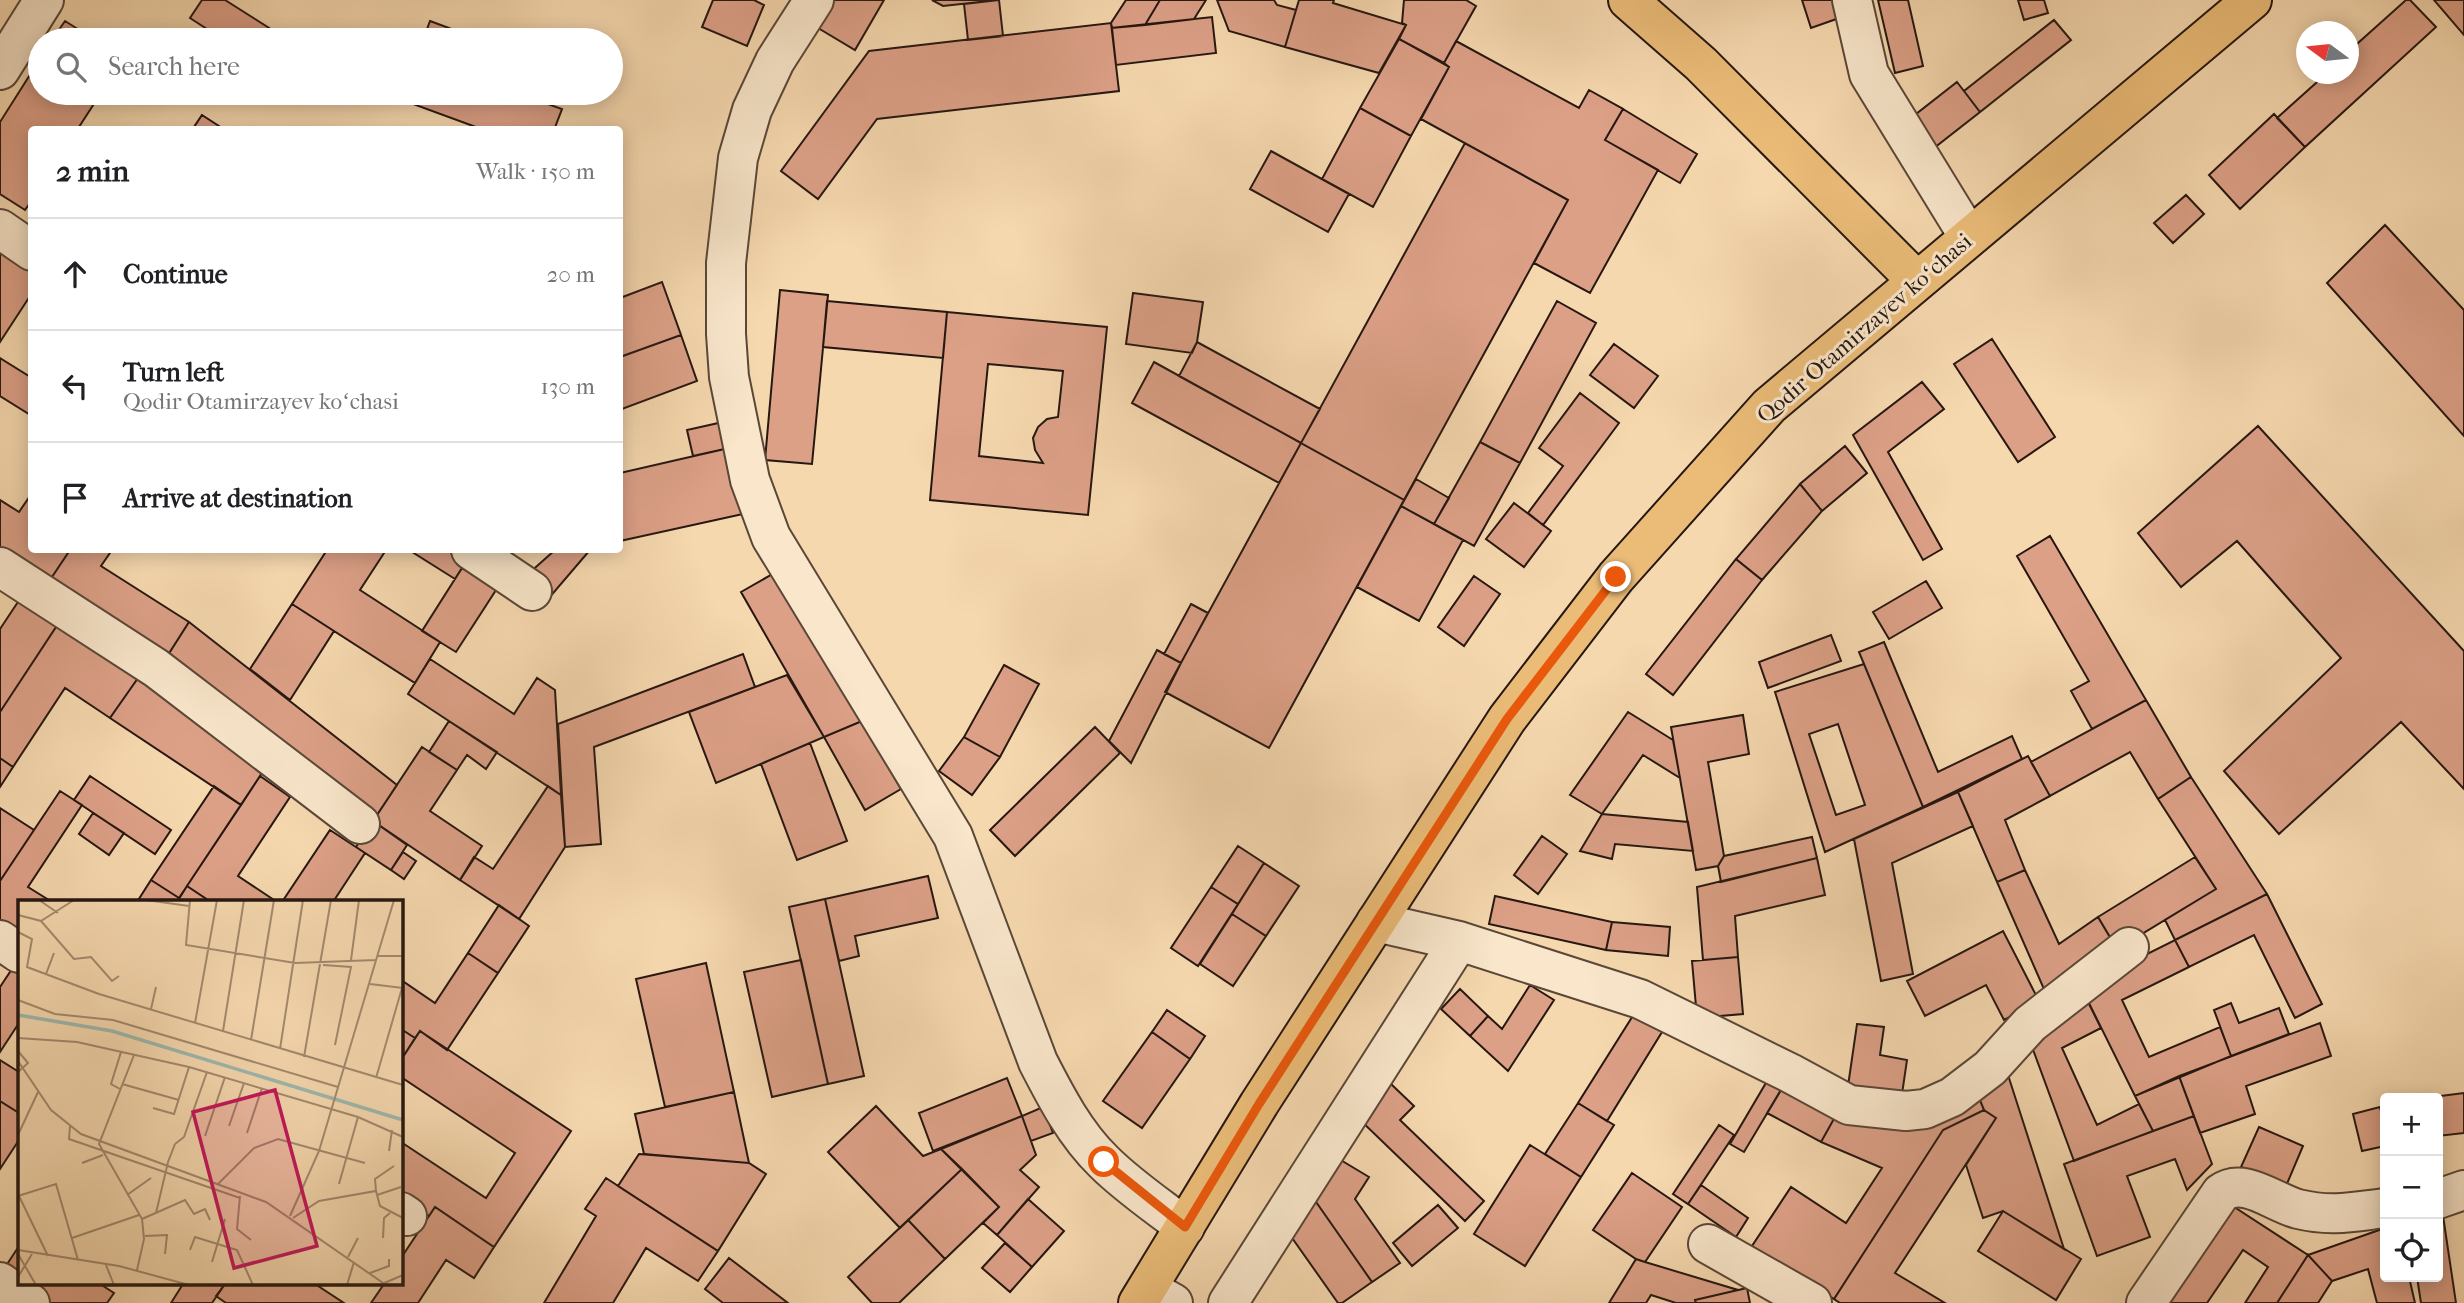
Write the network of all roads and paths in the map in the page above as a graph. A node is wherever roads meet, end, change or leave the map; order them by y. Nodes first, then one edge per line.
1 (44, 0) edge
2 (814, 0) edge
3 (1628, 0) edge
4 (1852, 0) edge
5 (2252, 0) edge
6 (0, 70) edge
7 (0, 229) edge
8 (1969, 237) junction
9 (28, 248) edge
10 (1917, 281) junction
11 (475, 553) edge
12 (0, 568) edge
13 (532, 591) dead end
14 (360, 824) dead end
15 (1376, 922) junction
16 (0, 940) edge
17 (1459, 941) junction
18 (2129, 947) dead end
19 (18, 952) edge
20 (2464, 1190) edge
21 (2443, 1197) edge
22 (2380, 1209) edge
23 (1185, 1227) junction
24 (1708, 1244) dead end
25 (0, 1282) edge
26 (1153, 1298) edge
27 (30, 1303) edge
28 (1228, 1303) edge
29 (1812, 1303) edge
30 (2146, 1303) edge

1 - 6 street
2 - 23 street
3 - 10 main road
4 - 8 street
5 - 8 main road, Qodir Otamirzayev koʻchasi
7 - 9 street
8 - 10 main road, Qodir Otamirzayev koʻchasi
10 - 15 main road, Qodir Otamirzayev koʻchasi
11 - 13 street
12 - 14 street
15 - 17 street
15 - 23 main road, Qodir Otamirzayev koʻchasi
16 - 19 street
17 - 18 street
17 - 28 street
20 - 21 street
22 - 30 street
23 - 26 main road, Qodir Otamirzayev koʻchasi
24 - 29 street
25 - 27 street

